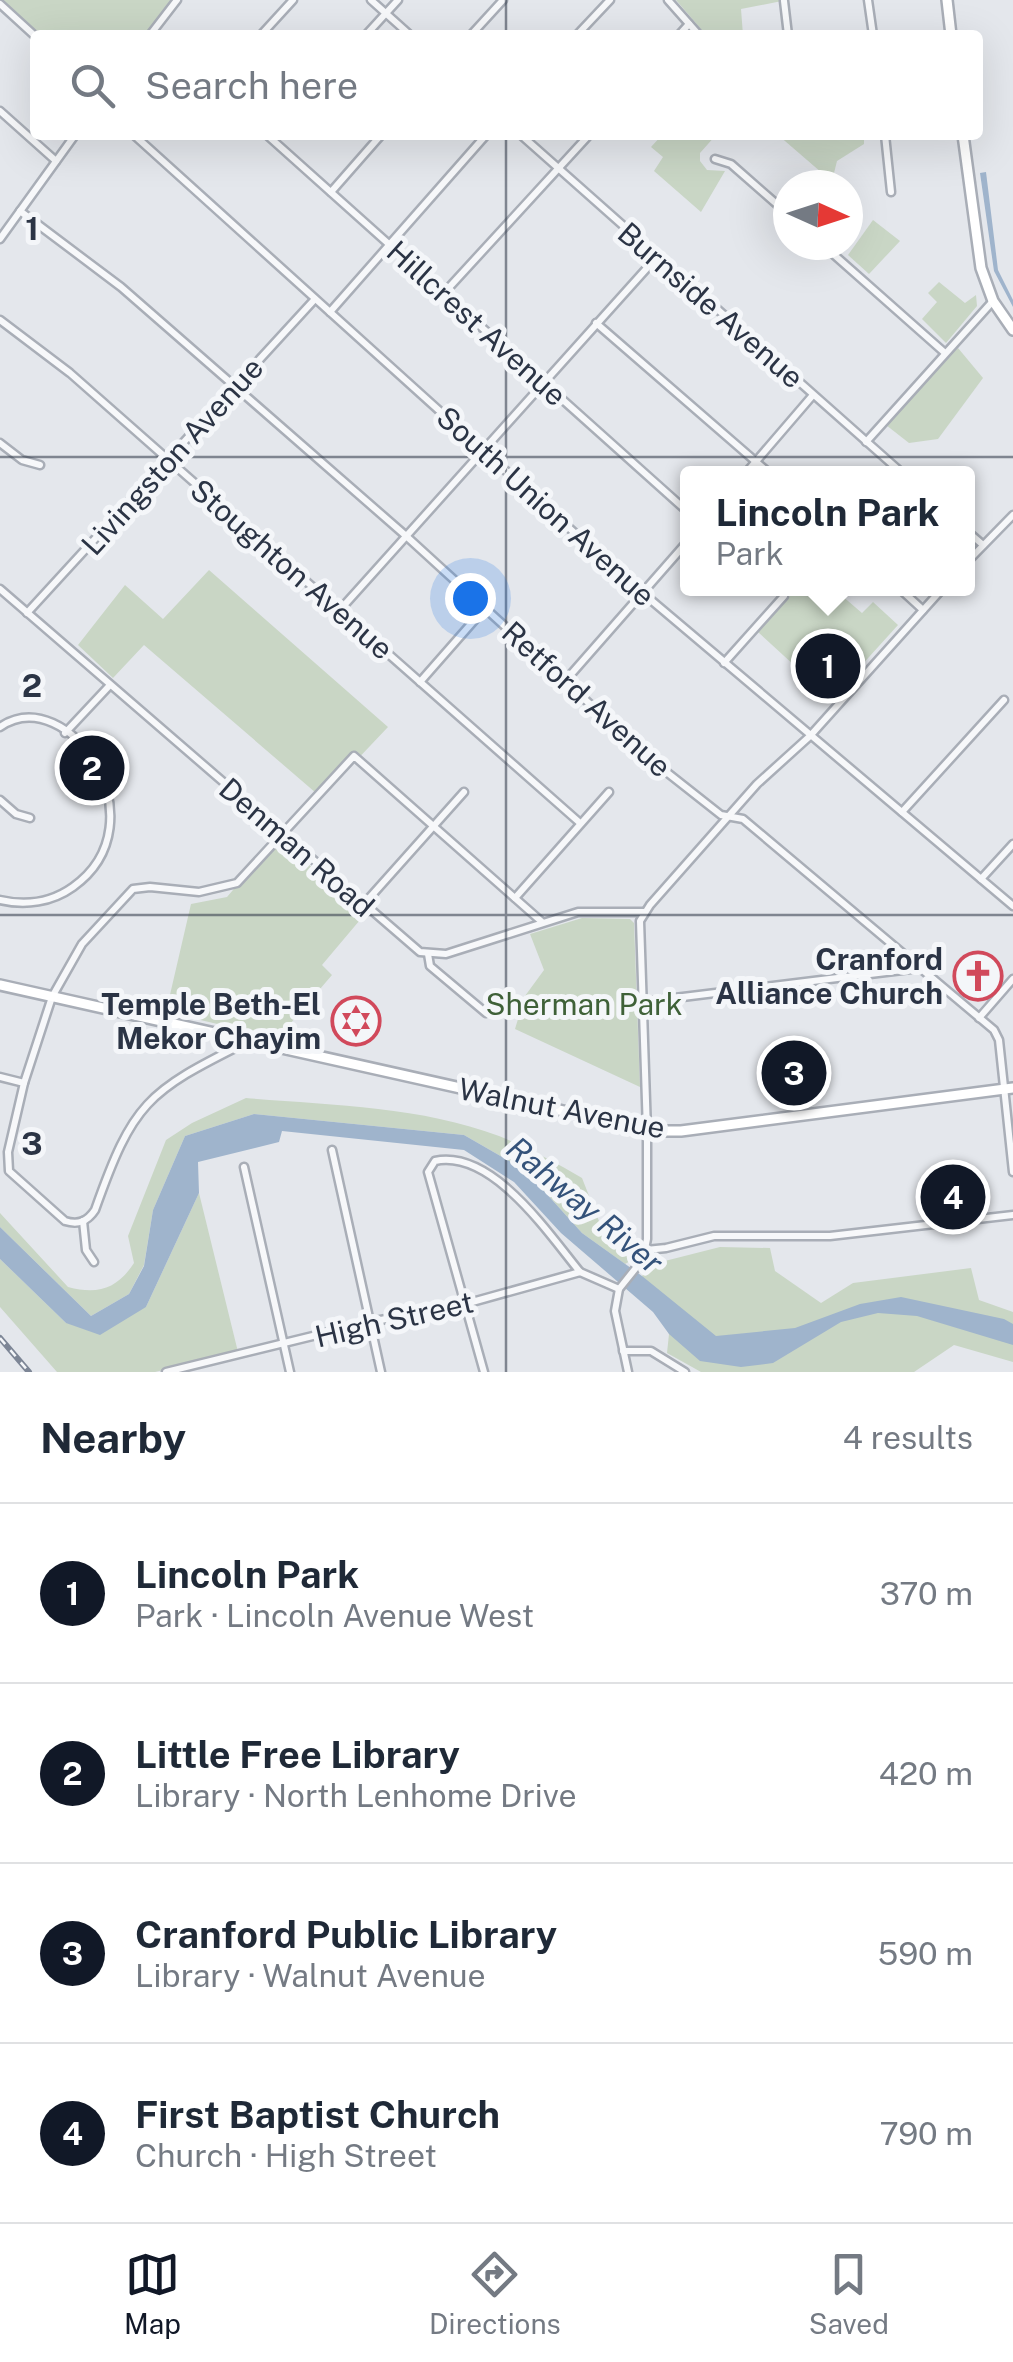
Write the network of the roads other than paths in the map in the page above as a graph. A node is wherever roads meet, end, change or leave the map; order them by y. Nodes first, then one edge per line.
1 (177, 0) edge
2 (293, 0) edge
3 (371, 0) edge
4 (398, 0) edge
5 (503, 0) edge
6 (610, 0) edge
7 (668, 0) edge
8 (868, 0) edge
9 (947, 0) edge
10 (784, 1) edge
11 (0, 4) edge
12 (386, 13) junction
13 (688, 24) junction
14 (155, 30) edge
15 (266, 30) edge
16 (371, 30) edge
17 (405, 30) edge
18 (476, 30) edge
19 (583, 30) edge
20 (683, 30) edge
21 (693, 30) edge
22 (787, 30) edge
23 (872, 30) edge
24 (950, 30) edge
25 (30, 31) edge
26 (0, 111) edge
27 (30, 138) edge
28 (32, 140) edge
29 (71, 140) edge
30 (140, 140) edge
31 (274, 140) edge
32 (377, 140) edge
33 (482, 140) edge
34 (527, 140) edge
35 (583, 140) edge
36 (886, 140) edge
37 (964, 140) edge
38 (715, 159) dead end
39 (56, 161) junction
40 (558, 168) junction
41 (330, 192) junction
42 (891, 192) dead end
43 (773, 201) edge
44 (20, 211) junction
45 (3, 227) edge
46 (0, 239) edge
47 (390, 245) junction
48 (656, 258) junction
49 (840, 260) edge
50 (444, 293) junction
51 (315, 299) junction
52 (994, 301) junction
53 (330, 312) junction
54 (0, 320) edge
55 (596, 322) junction
56 (1010, 326) edge
57 (945, 353) junction
58 (543, 382) junction
59 (235, 388) junction
60 (814, 395) junction
61 (866, 442) junction
62 (0, 443) edge
63 (482, 450) junction
64 (169, 461) junction
65 (756, 462) junction
66 (40, 465) dead end
67 (753, 466) edge
68 (760, 466) edge
69 (893, 466) edge
70 (680, 505) edge
71 (1013, 515) edge
72 (406, 536) junction
73 (975, 538) edge
74 (983, 545) junction
75 (680, 550) edge
76 (975, 554) edge
77 (0, 589) edge
78 (642, 592) junction
79 (8, 596) junction
80 (784, 596) edge
81 (908, 596) edge
82 (936, 596) edge
83 (0, 605) edge
84 (485, 608) junction
85 (339, 610) junction
86 (923, 610) junction
87 (27, 613) junction
88 (724, 663) junction
89 (566, 680) junction
90 (420, 682) junction
91 (110, 685) junction
92 (1004, 700) dead end
93 (0, 727) edge
94 (66, 733) junction
95 (810, 736) junction
96 (464, 792) dead end
97 (608, 792) dead end
98 (0, 800) edge
99 (902, 812) junction
100 (729, 816) junction
101 (30, 818) dead end
102 (580, 824) junction
103 (434, 826) junction
104 (283, 833) junction
105 (1013, 844) edge
106 (981, 879) junction
107 (514, 898) junction
108 (0, 900) edge
109 (364, 904) junction
110 (1013, 906) edge
111 (644, 912) junction
112 (542, 922) junction
113 (428, 954) junction
114 (920, 968) junction
115 (1013, 979) edge
116 (0, 985) edge
117 (52, 997) junction
118 (642, 1002) junction
119 (486, 1014) dead end
120 (979, 1018) junction
121 (248, 1041) junction
122 (0, 1077) edge
123 (24, 1083) junction
124 (1008, 1089) edge
125 (647, 1130) junction
126 (332, 1150) dead end
127 (244, 1167) dead end
128 (1013, 1172) edge
129 (1013, 1215) edge
130 (83, 1222) junction
131 (646, 1250) junction
132 (94, 1262) dead end
133 (580, 1272) junction
134 (620, 1288) junction
135 (464, 1304) junction
136 (370, 1322) junction
137 (284, 1344) junction
138 (623, 1351) junction
139 (196, 1368) edge
140 (166, 1372) edge
141 (290, 1372) edge
142 (381, 1372) edge
143 (484, 1372) edge
144 (628, 1372) edge
145 (685, 1372) edge

1 - 14 street
2 - 15 street
3 - 12 street
4 - 12 street
5 - 18 street
6 - 19 street
7 - 13 street
8 - 23 street
9 - 24 street
10 - 22 street
11 - 25 street
12 - 16 street
12 - 17 street
13 - 20 street
13 - 21 street
26 - 27 street
28 - 39 street
29 - 39 street
30 - 51 street, South Union Avenue
31 - 41 street, Hillcrest Avenue
32 - 41 street
33 - 47 street
34 - 40 street, Burnside Avenue
35 - 40 street
36 - 42 street
37 - 52 street
38 - 43 street
39 - 44 street
40 - 48 street, Burnside Avenue
40 - 50 street
41 - 47 street, Hillcrest Avenue
44 - 45 street
44 - 59 street, Retford Avenue
45 - 46 street
47 - 50 street, Hillcrest Avenue
47 - 53 street
48 - 55 street
48 - 60 street, Burnside Avenue
49 - 57 street
50 - 58 street, Hillcrest Avenue
51 - 53 street, South Union Avenue
51 - 59 street, Livingston Avenue
52 - 56 street
52 - 57 street
53 - 63 street, South Union Avenue
54 - 64 street, Stoughton Avenue
55 - 58 street
55 - 65 street
57 - 61 street
58 - 63 street
58 - 70 street, Hillcrest Avenue
59 - 64 street, Livingston Avenue
59 - 72 street, Retford Avenue
60 - 61 street, Burnside Avenue
60 - 65 street
61 - 69 street, Burnside Avenue
62 - 66 street
63 - 72 street
63 - 78 street, South Union Avenue
64 - 85 street, Stoughton Avenue
64 - 87 street, Livingston Avenue
65 - 67 street
65 - 68 street
71 - 74 street
72 - 84 street, Retford Avenue
72 - 85 street
73 - 74 street
74 - 76 street
75 - 78 street
77 - 79 street, Denman Road
78 - 88 street, South Union Avenue
78 - 89 street
79 - 83 street
79 - 87 street, Denman Road
80 - 88 street
81 - 86 street
82 - 86 street
84 - 89 street, Retford Avenue
84 - 90 street
85 - 90 street, Stoughton Avenue
86 - 95 street
87 - 91 street, Denman Road
88 - 95 street, South Union Avenue
89 - 100 street, Retford Avenue
90 - 102 street, Stoughton Avenue
91 - 94 street
91 - 104 street, Denman Road
92 - 99 street
93 - 94 street
94 - 108 street
95 - 99 street, South Union Avenue
95 - 100 street
96 - 103 street
97 - 102 street
98 - 101 street
99 - 106 street, South Union Avenue
100 - 111 street
100 - 114 street, Retford Avenue
102 - 107 street
103 - 104 street
103 - 107 street
103 - 109 street
104 - 109 street, Denman Road
104 - 117 street
105 - 106 street
106 - 110 street, South Union Avenue
107 - 112 street
109 - 113 street, Denman Road
111 - 112 street
111 - 118 street
112 - 113 street
113 - 119 street, Denman Road
114 - 118 street
114 - 120 street, Retford Avenue
115 - 120 street
116 - 117 street, Walnut Avenue
117 - 121 street, Walnut Avenue
117 - 123 street
118 - 125 street
120 - 124 street
121 - 125 street, Walnut Avenue
121 - 130 street
122 - 123 street
123 - 130 street
124 - 125 street, Walnut Avenue
124 - 128 street
125 - 131 street
126 - 136 street
127 - 137 street
129 - 131 street
130 - 132 street
131 - 134 street
133 - 134 street
133 - 135 street, High Street
133 - 135 street
134 - 138 street
135 - 136 street, High Street
135 - 143 street
136 - 137 street, High Street
136 - 142 street
137 - 139 street, High Street
137 - 141 street
138 - 144 street
138 - 145 street
139 - 140 street, High Street

